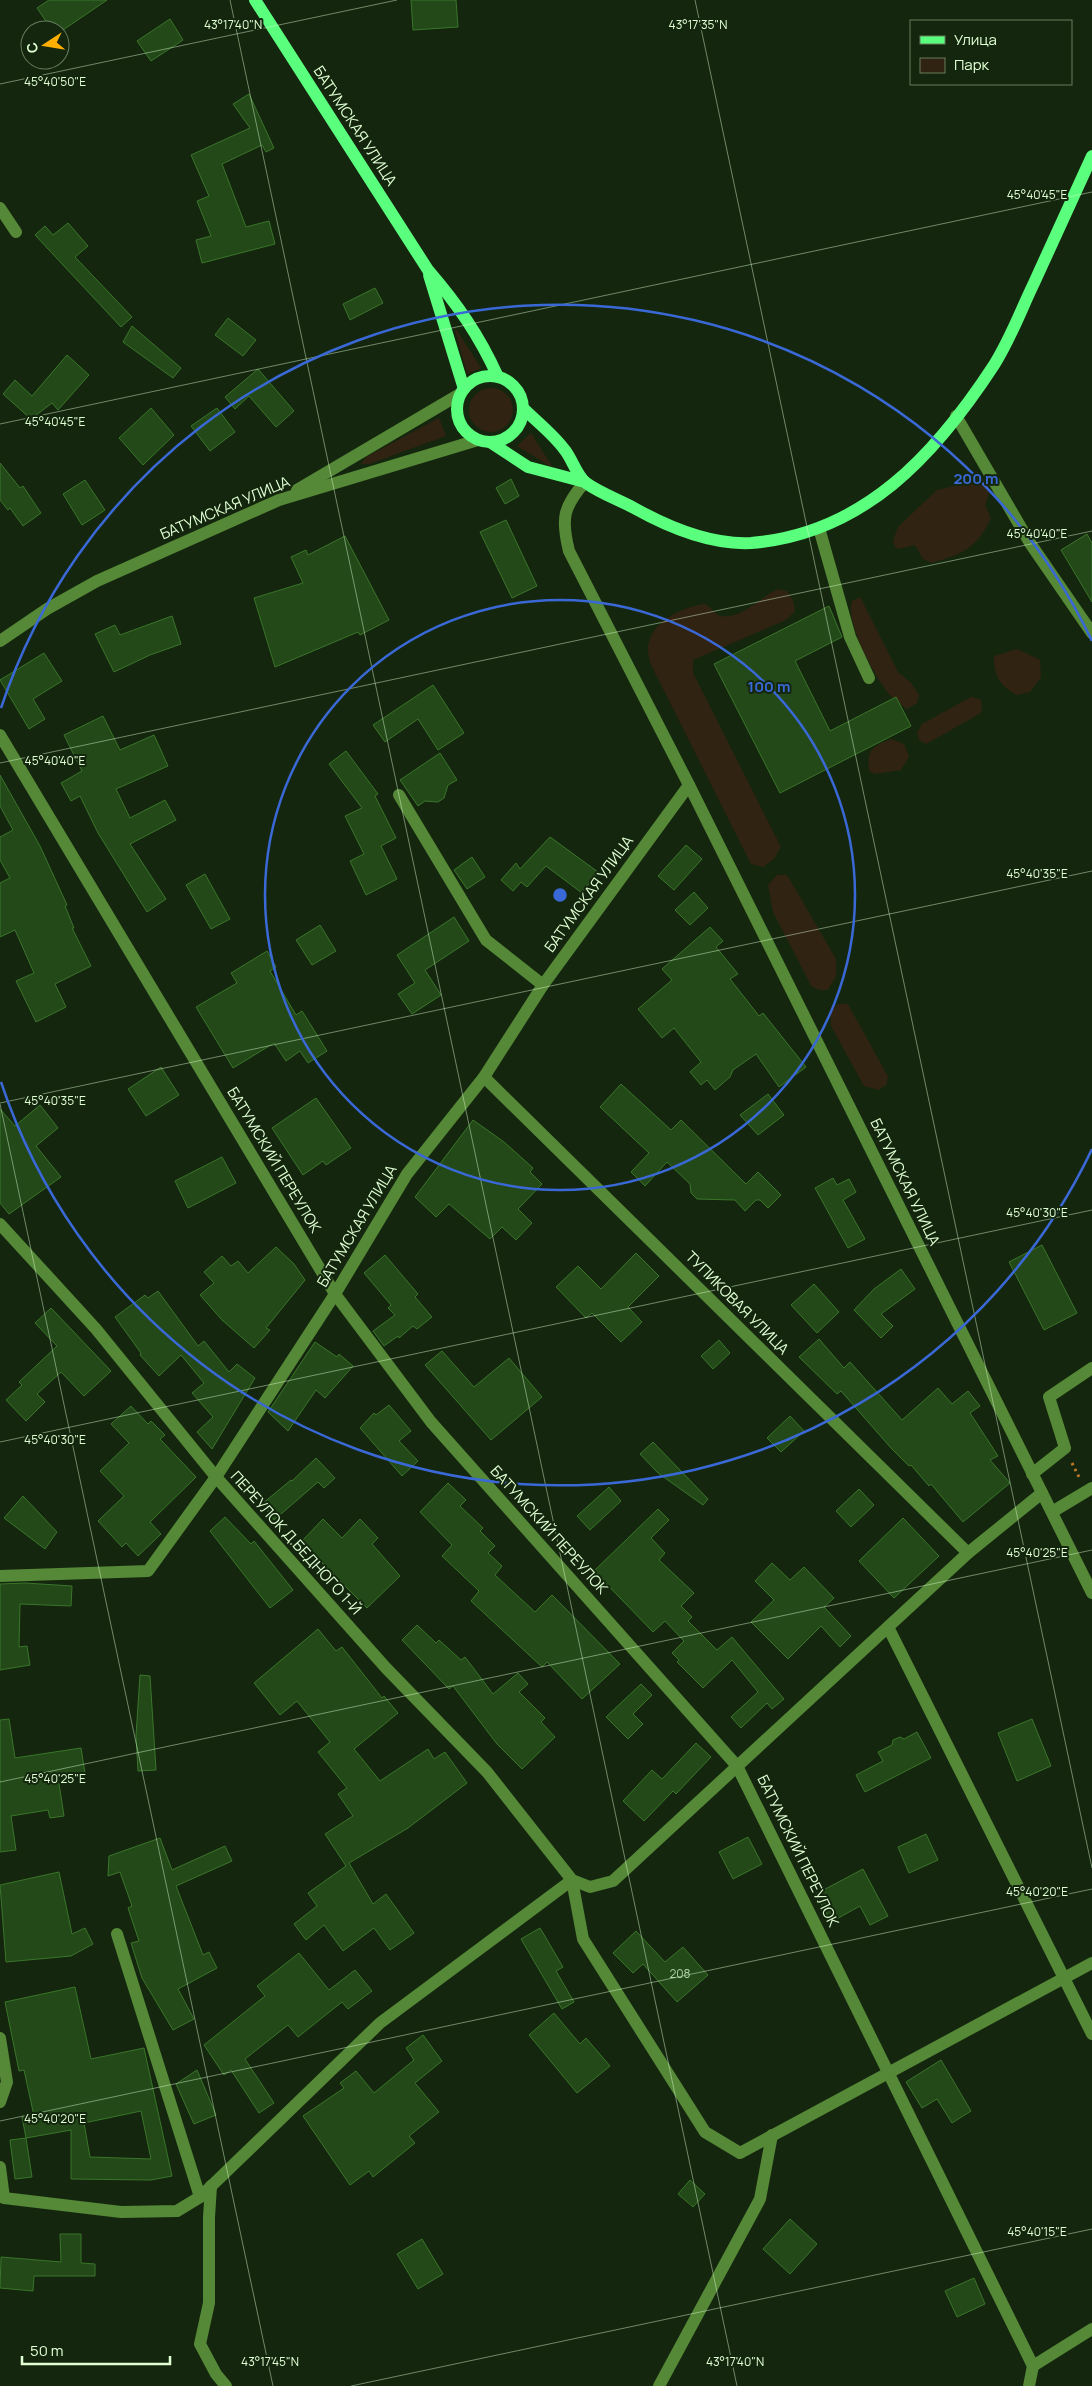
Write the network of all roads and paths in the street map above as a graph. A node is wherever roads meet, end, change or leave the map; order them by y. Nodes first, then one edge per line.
1 (255, 0) edge
2 (1092, 156) edge
3 (0, 208) edge
4 (16, 232) dead end
5 (428, 270) junction
6 (498, 377) junction
7 (462, 391) junction
8 (523, 408) junction
9 (956, 416) junction
10 (484, 441) junction
11 (585, 482) junction
12 (279, 500) junction
13 (819, 528) junction
14 (1092, 633) edge
15 (0, 641) edge
16 (869, 678) dead end
17 (0, 735) edge
18 (689, 785) junction
19 (398, 795) dead end
20 (543, 985) junction
21 (484, 1077) junction
22 (0, 1224) edge
23 (335, 1294) junction
24 (1092, 1368) edge
25 (1032, 1474) junction
26 (216, 1477) junction
27 (1092, 1488) edge
28 (1042, 1493) junction
29 (1052, 1512) junction
30 (968, 1553) junction
31 (0, 1576) edge
32 (1092, 1593) edge
33 (888, 1627) junction
34 (737, 1766) junction
35 (572, 1880) junction
36 (117, 1934) dead end
37 (1092, 1962) edge
38 (1064, 1977) junction
39 (1092, 2034) edge
40 (0, 2038) edge
41 (889, 2072) junction
42 (0, 2102) edge
43 (772, 2135) junction
44 (0, 2168) edge
45 (211, 2186) junction
46 (200, 2197) junction
47 (1092, 2329) edge
48 (1033, 2366) junction
49 (226, 2386) edge
50 (659, 2386) edge
51 (1029, 2386) edge

1 - 5 main road, БАТУМСКАЯ УЛИЦА
2 - 9 main road
3 - 4 street
5 - 6 main road
5 - 7 main road
6 - 7 main road
6 - 8 main road
7 - 10 main road
7 - 12 street
8 - 10 main road
8 - 11 main road
9 - 13 main road
9 - 14 street
10 - 11 main road
10 - 12 street, БАТУМСКАЯ УЛИЦА
11 - 13 main road
11 - 18 street, БАТУМСКАЯ УЛИЦА
12 - 15 street, БАТУМСКАЯ УЛИЦА
13 - 16 street
17 - 23 street, БАТУМСКИЙ ПЕРЕУЛОК
18 - 20 street, БАТУМСКАЯ УЛИЦА
18 - 25 street, БАТУМСКАЯ УЛИЦА
19 - 20 street
20 - 21 street, БАТУМСКАЯ УЛИЦА
21 - 23 street, БАТУМСКАЯ УЛИЦА
21 - 30 street, ТУПИКОВАЯ УЛИЦА
22 - 26 street, ПЕРЕУЛОК Д.БЕДНОГО 1-Й
23 - 26 street, БАТУМСКАЯ УЛИЦА
23 - 34 street, БАТУМСКИЙ ПЕРЕУЛОК
24 - 25 street
25 - 28 street, БАТУМСКАЯ УЛИЦА
26 - 31 street, БАТУМСКАЯ УЛИЦА
26 - 35 street, ПЕРЕУЛОК Д.БЕДНОГО 1-Й
27 - 29 street
28 - 29 street, БАТУМСКАЯ УЛИЦА
28 - 30 street
29 - 32 street, БАТУМСКАЯ УЛИЦА
30 - 33 street
33 - 34 street
33 - 38 street
34 - 35 street
34 - 41 street, БАТУМСКИЙ ПЕРЕУЛОК
35 - 43 street
35 - 45 street
36 - 46 street
37 - 38 street
38 - 39 street
38 - 41 street
40 - 42 street
41 - 43 street
41 - 48 street, БАТУМСКИЙ ПЕРЕУЛОК
43 - 50 street
44 - 46 street
45 - 46 street
45 - 49 street
47 - 48 street
48 - 51 street

